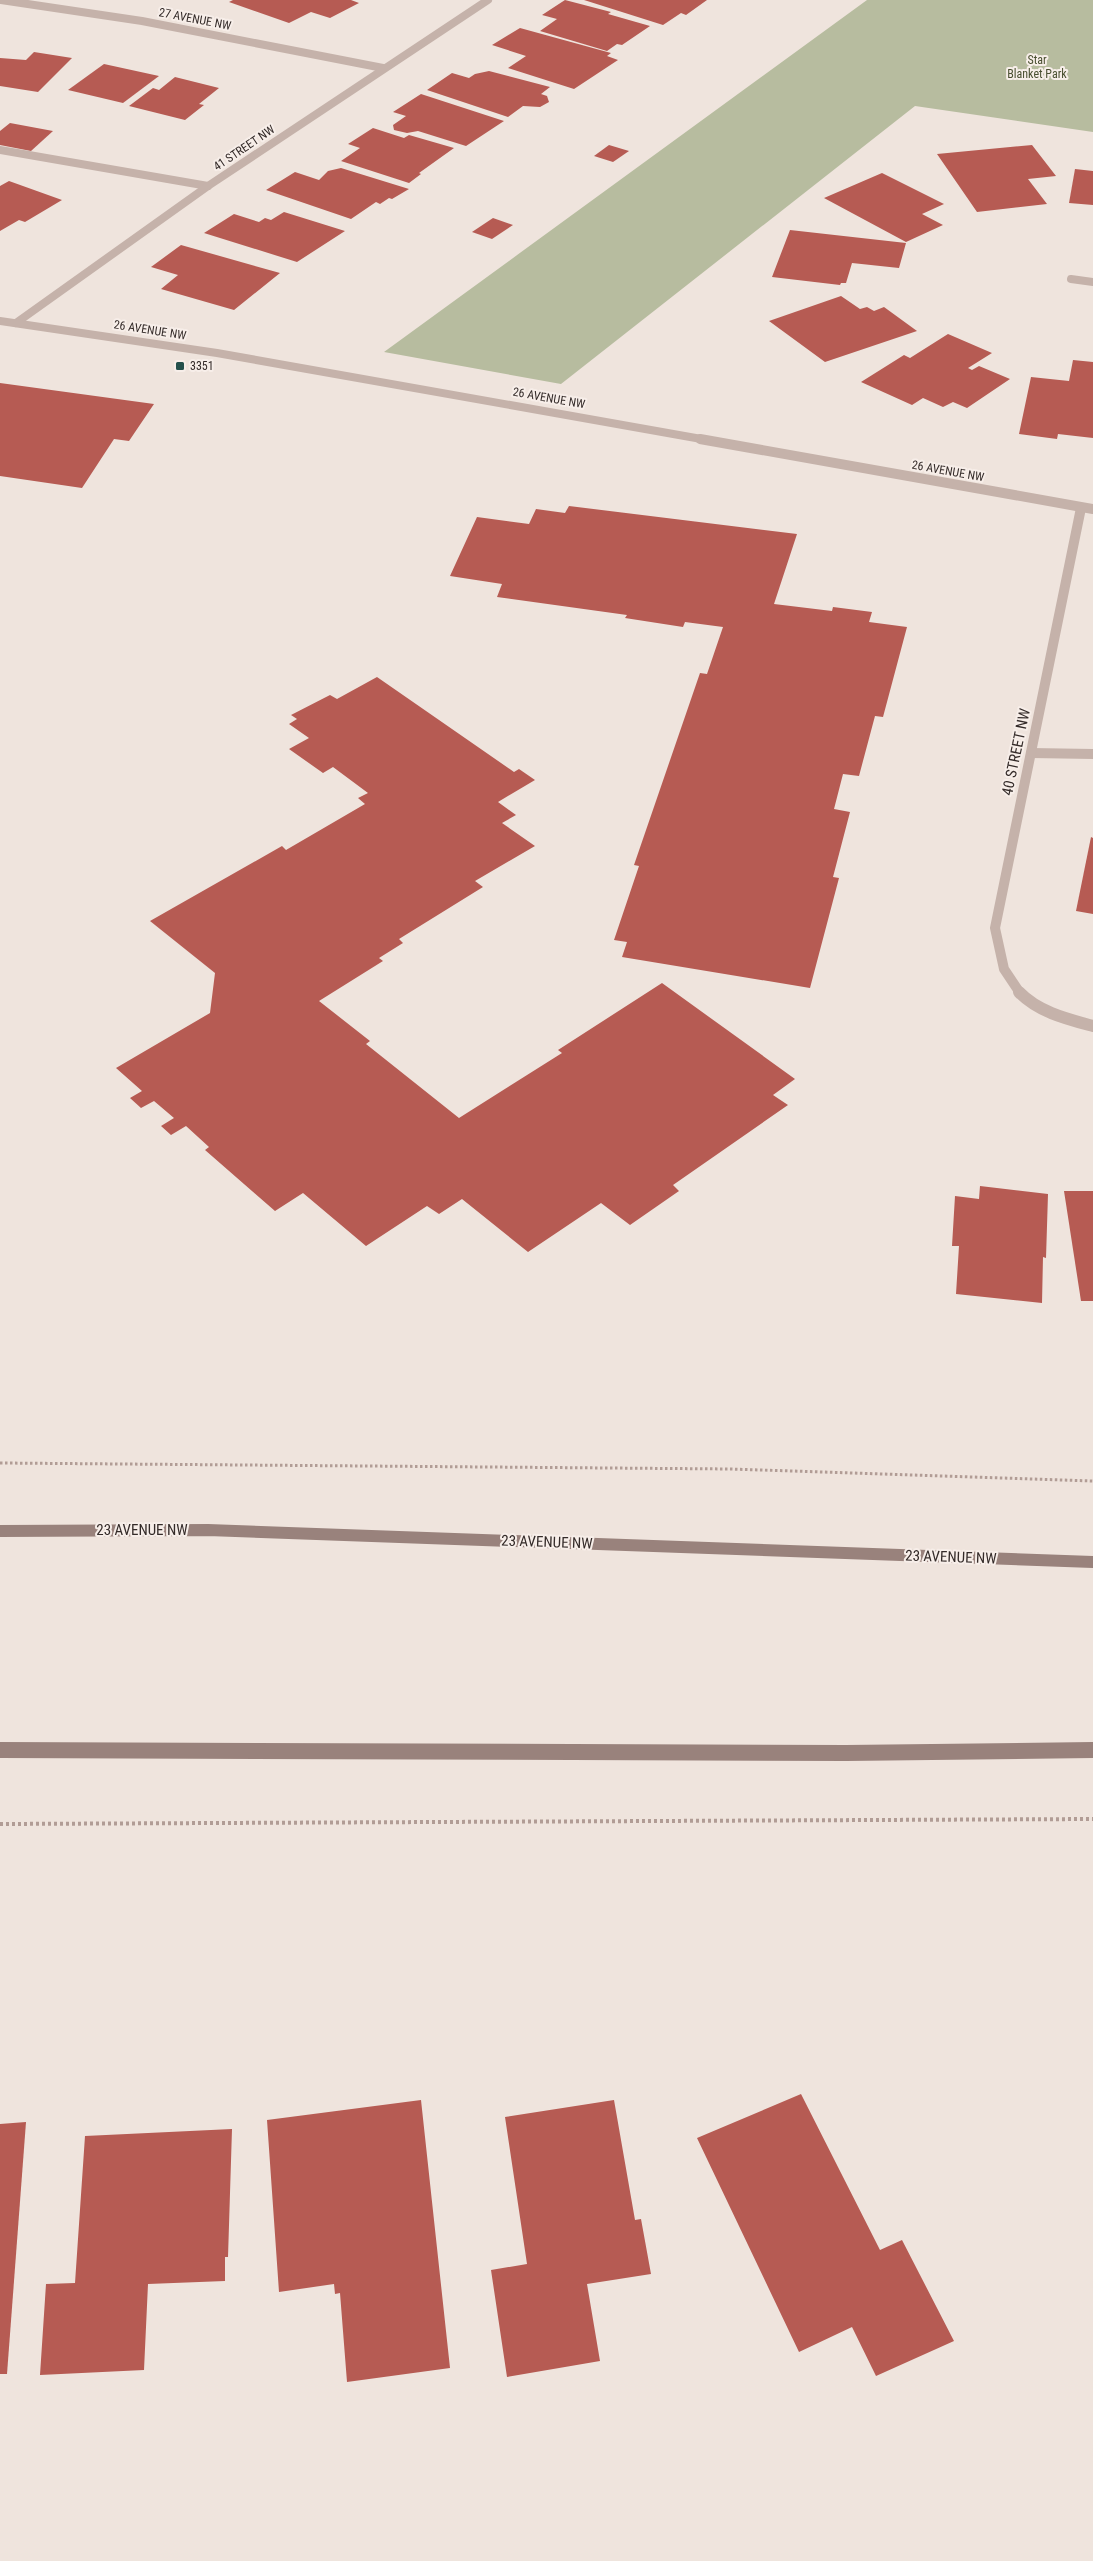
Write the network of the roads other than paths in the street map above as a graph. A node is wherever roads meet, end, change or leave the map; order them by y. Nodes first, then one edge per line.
1 (1, 0) edge
2 (488, 0) edge
3 (383, 68) junction
4 (0, 150) edge
5 (208, 186) junction
6 (1071, 279) dead end
7 (1093, 282) edge
8 (0, 321) edge
9 (16, 322) junction
10 (1081, 508) junction
11 (1093, 509) edge
12 (1031, 753) junction
13 (1093, 754) edge
14 (1093, 1026) edge
15 (0, 1531) edge
16 (1093, 1562) edge
17 (0, 1750) edge
18 (1093, 1750) edge

1 - 3 street, 27 AVENUE NW
2 - 3 street, 41 STREET NW
3 - 5 street, 41 STREET NW
4 - 5 street
5 - 9 street, 41 STREET NW
6 - 7 street
8 - 9 street, 26 AVENUE NW
9 - 10 street, 26 AVENUE NW
10 - 11 street, 26 AVENUE NW
10 - 12 street, 40 STREET NW
12 - 13 street
12 - 14 street, 40 STREET NW
15 - 16 main road, 23 AVENUE NW
17 - 18 main road

